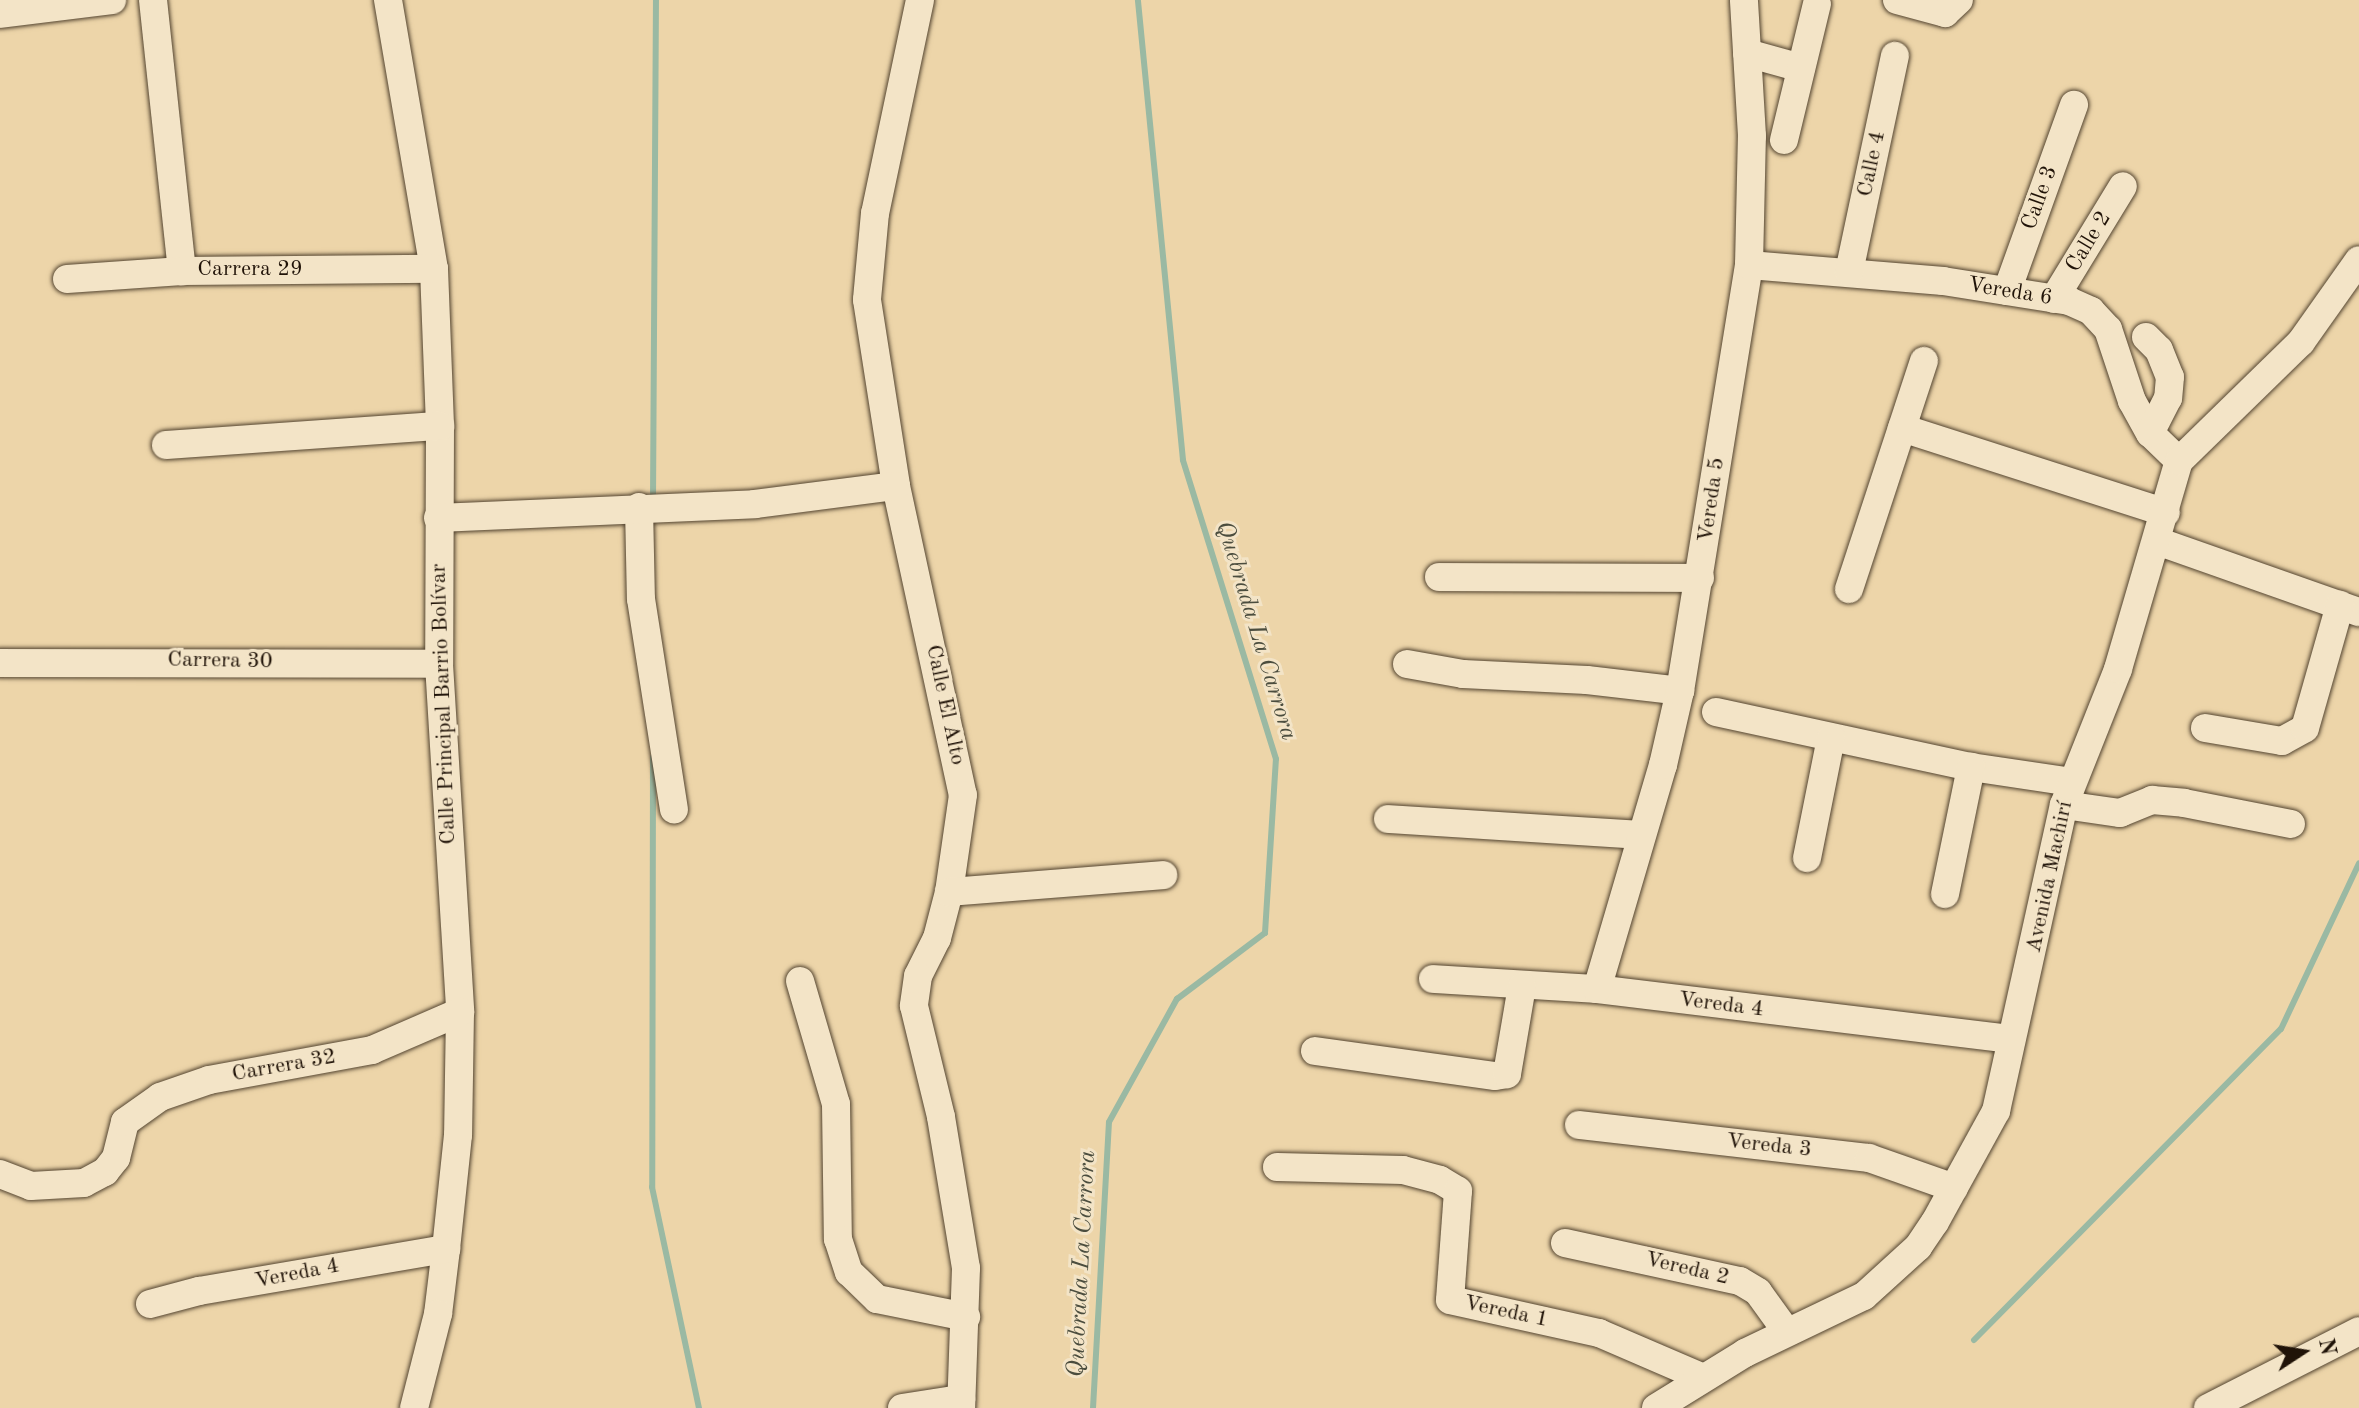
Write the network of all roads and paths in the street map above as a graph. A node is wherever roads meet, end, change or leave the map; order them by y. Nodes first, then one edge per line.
1 (112, 0) edge
2 (153, 0) edge
3 (388, 0) edge
4 (920, 0) edge
5 (1744, 0) edge
6 (1897, 0) edge
7 (1959, 0) edge
8 (1817, 4) dead end
9 (0, 14) edge
10 (1747, 53) junction
11 (1895, 56) dead end
12 (1801, 68) junction
13 (2074, 105) dead end
14 (1784, 140) dead end
15 (2123, 186) dead end
16 (2359, 260) edge
17 (1749, 265) junction
18 (434, 269) junction
19 (182, 271) junction
20 (1849, 272) junction
21 (67, 279) dead end
22 (2007, 291) junction
23 (2054, 299) junction
24 (2146, 337) dead end
25 (1924, 361) dead end
26 (440, 426) junction
27 (1902, 428) junction
28 (2150, 433) junction
29 (166, 445) dead end
30 (2179, 461) junction
31 (896, 486) junction
32 (639, 507) junction
33 (2166, 513) junction
34 (438, 518) junction
35 (2157, 541) junction
36 (1439, 577) dead end
37 (1700, 578) junction
38 (1849, 589) dead end
39 (2349, 608) edge
40 (0, 663) edge
41 (439, 664) junction
42 (1407, 664) dead end
43 (1680, 691) junction
44 (1716, 712) dead end
45 (2205, 728) dead end
46 (1831, 738) junction
47 (1971, 767) junction
48 (2068, 793) junction
49 (674, 809) dead end
50 (1388, 819) dead end
51 (2291, 824) dead end
52 (1639, 835) junction
53 (1807, 858) dead end
54 (1163, 875) dead end
55 (949, 892) junction
56 (1945, 894) dead end
57 (1433, 979) dead end
58 (800, 981) dead end
59 (1522, 986) junction
60 (1597, 989) junction
61 (460, 1012) junction
62 (2008, 1039) junction
63 (1315, 1051) dead end
64 (1579, 1125) dead end
65 (1277, 1167) dead end
66 (0, 1174) edge
67 (1954, 1188) junction
68 (1565, 1243) dead end
69 (446, 1249) junction
70 (150, 1304) dead end
71 (966, 1317) junction
72 (2359, 1331) edge
73 (1787, 1332) junction
74 (1701, 1377) junction
75 (961, 1404) edge
76 (414, 1408) edge
77 (902, 1408) edge
78 (1656, 1408) edge
79 (2208, 1408) edge

1 - 9 street
2 - 19 street
3 - 18 street, Calle Principal Barrio Bolívar
4 - 31 street, Calle El Alto
5 - 10 street, Vereda 5
6 - 7 street
8 - 12 street
10 - 12 street
10 - 17 street, Vereda 5
11 - 20 street, Calle 4
12 - 14 street
13 - 22 street, Calle 3
15 - 23 street, Calle 2
16 - 30 street
17 - 20 street, Vereda 6
17 - 37 street, Vereda 5
18 - 19 street, Carrera 29
18 - 26 street, Calle Principal Barrio Bolívar
19 - 21 street, Carrera 29
20 - 22 street, Vereda 6
22 - 23 street, Vereda 6
23 - 28 street, Vereda 6
24 - 28 street
25 - 27 street
26 - 29 street
26 - 34 street, Calle Principal Barrio Bolívar
27 - 33 street
27 - 38 street
28 - 30 street, Vereda 6
30 - 33 street, Avenida Machirí
31 - 32 street
31 - 55 street, Calle El Alto
32 - 34 street
32 - 49 street
33 - 35 street, Avenida Machirí
34 - 41 street, Calle Principal Barrio Bolívar
35 - 39 street
35 - 48 street, Avenida Machirí
36 - 37 street
37 - 43 street, Vereda 5
39 - 45 street
40 - 41 street, Carrera 30
41 - 61 street, Calle Principal Barrio Bolívar
42 - 43 street
43 - 52 street, Vereda 5
44 - 46 street
46 - 47 street
46 - 53 street
47 - 48 street
47 - 56 street
48 - 51 street
48 - 62 street, Avenida Machirí
50 - 52 street
52 - 60 street, Vereda 5
54 - 55 street
55 - 71 street, Calle El Alto
57 - 59 street, Vereda 4
58 - 71 street
59 - 60 street, Vereda 4
59 - 63 street
60 - 62 street, Vereda 4
61 - 66 street, Carrera 32
61 - 69 street, Calle Principal Barrio Bolívar
62 - 67 street, Avenida Machirí
64 - 67 street, Vereda 3
65 - 74 street, Vereda 1
67 - 73 street, Avenida Machirí
68 - 73 street, Vereda 2
69 - 70 street, Vereda 4
69 - 76 street, Calle Principal Barrio Bolívar
71 - 75 street, Calle El Alto
72 - 79 street
73 - 74 street, Avenida Machirí
74 - 78 street, Avenida Machirí
75 - 77 street

